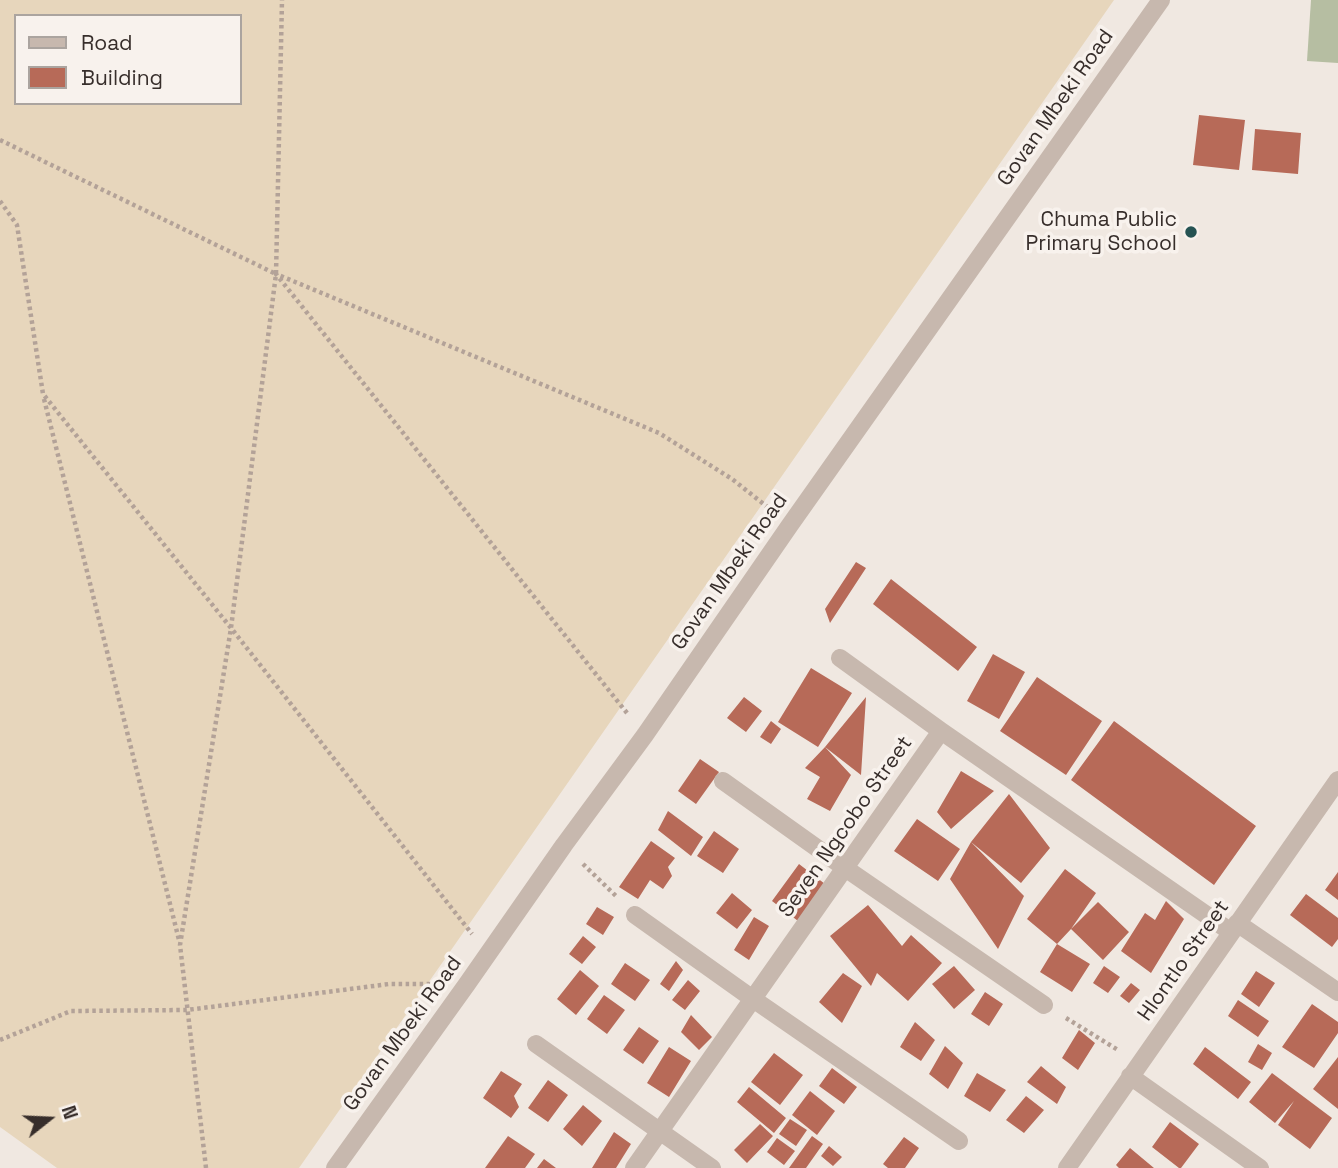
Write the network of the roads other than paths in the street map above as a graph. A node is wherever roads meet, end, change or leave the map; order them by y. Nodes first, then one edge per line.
1 (1161, 0) edge
2 (840, 657) dead end
3 (941, 731) junction
4 (723, 780) dead end
5 (1338, 780) edge
6 (845, 868) junction
7 (635, 915) road end
8 (1234, 928) junction
9 (1338, 992) edge
10 (753, 999) junction
11 (1044, 1005) road end
12 (536, 1044) dead end
13 (1135, 1070) junction
14 (660, 1131) junction
15 (959, 1141) dead end
16 (335, 1168) edge
17 (634, 1168) edge
18 (712, 1168) edge
19 (1067, 1168) edge
20 (1260, 1168) edge

1 - 16 street, Govan Mbeki Road
2 - 3 street
3 - 6 street, Seven Ngcobo Street
3 - 8 street, Seven Ngcobo Street
4 - 6 street
5 - 8 street, Hlontlo Street
6 - 10 street, Seven Ngcobo Street
6 - 11 street
7 - 10 street
8 - 9 street, Seven Ngcobo Street
8 - 13 street, Hlontlo Street
10 - 14 street, Seven Ngcobo Street
10 - 15 street
12 - 14 street
13 - 19 street, Hlontlo Street
13 - 20 street
14 - 17 street, Seven Ngcobo Street
14 - 18 street

